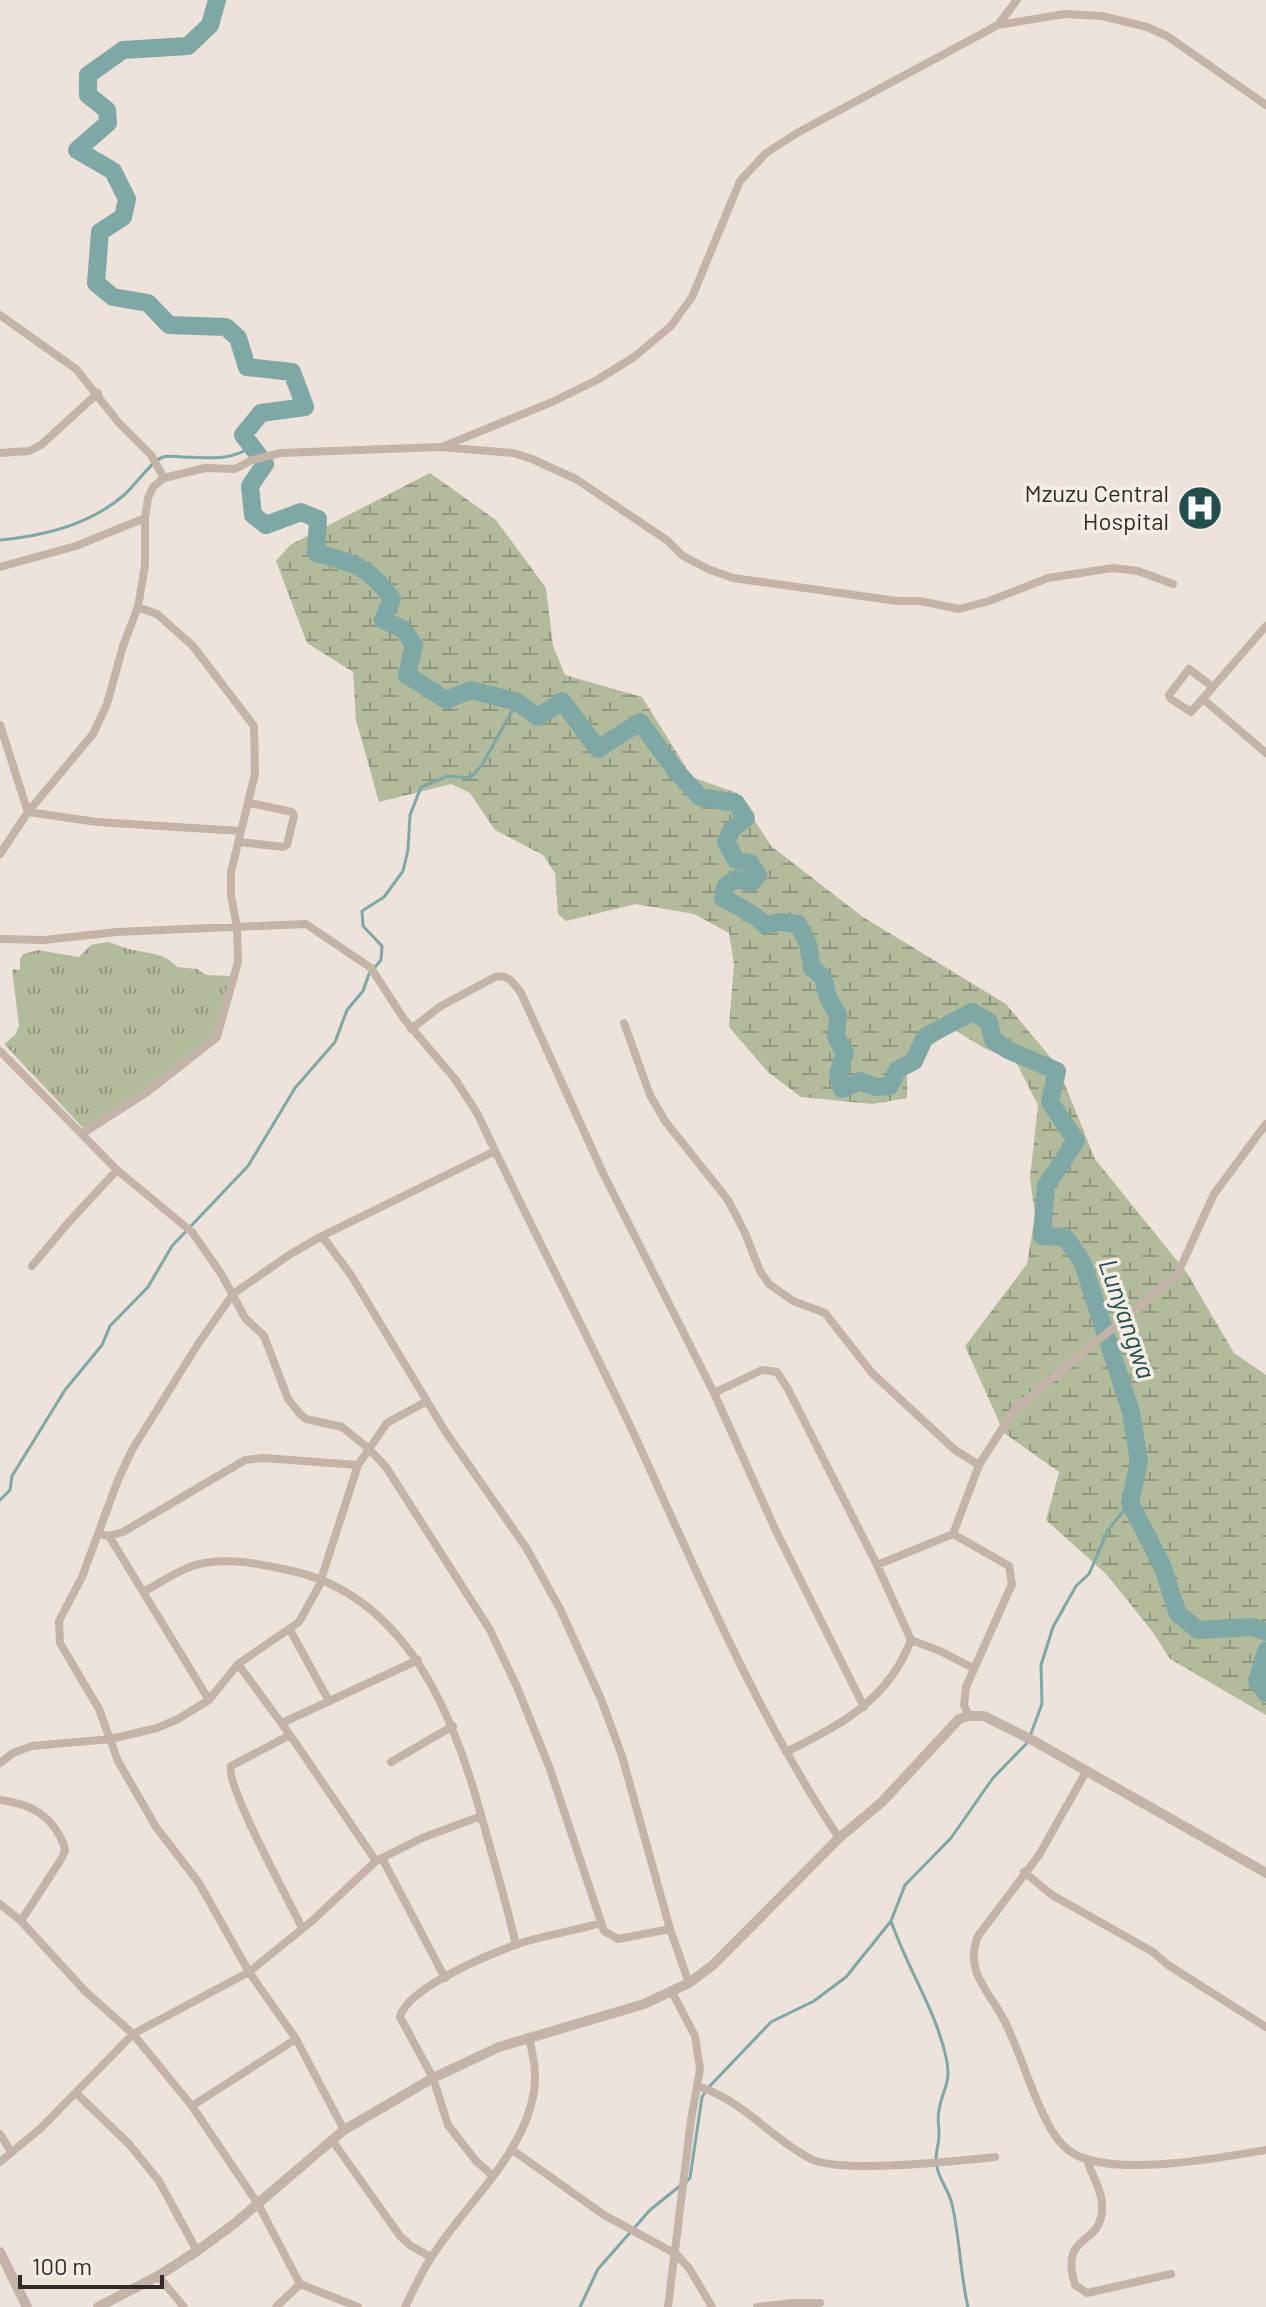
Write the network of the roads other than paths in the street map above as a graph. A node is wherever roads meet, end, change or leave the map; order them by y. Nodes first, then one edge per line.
1 (1017, 0) edge
2 (998, 25) junction
3 (1266, 105) edge
4 (0, 315) edge
5 (98, 393) junction
6 (440, 447) junction
7 (0, 453) edge
8 (164, 478) junction
9 (145, 518) junction
10 (0, 567) edge
11 (1173, 584) dead end
12 (138, 607) junction
13 (1265, 630) edge
14 (1213, 687) junction
15 (1203, 699) junction
16 (0, 725) edge
17 (1266, 753) edge
18 (250, 803) junction
19 (28, 812) junction
20 (241, 831) junction
21 (240, 842) junction
22 (0, 854) edge
23 (237, 928) junction
24 (0, 939) edge
25 (624, 1023) dead end
26 (411, 1029) junction
27 (0, 1051) edge
28 (1265, 1128) edge
29 (82, 1134) junction
30 (495, 1151) junction
31 (117, 1170) junction
32 (322, 1236) junction
33 (32, 1266) dead end
34 (233, 1294) junction
35 (714, 1393) junction
36 (427, 1401) junction
37 (368, 1448) junction
38 (358, 1465) junction
39 (979, 1465) junction
40 (953, 1534) junction
41 (104, 1535) junction
42 (877, 1565) junction
43 (321, 1578) junction
44 (143, 1592) junction
45 (290, 1630) junction
46 (911, 1640) junction
47 (418, 1660) junction
48 (238, 1664) junction
49 (973, 1668) junction
50 (209, 1700) junction
51 (329, 1701) junction
52 (864, 1707) junction
53 (969, 1716) junction
54 (282, 1723) junction
55 (453, 1726) junction
56 (290, 1735) junction
57 (111, 1739) junction
58 (786, 1752) junction
59 (391, 1762) dead end
60 (0, 1763) edge
61 (1087, 1770) junction
62 (0, 1800) edge
63 (481, 1816) junction
64 (839, 1838) junction
65 (379, 1860) junction
66 (1024, 1872) junction
67 (1266, 1873) edge
68 (0, 1904) edge
69 (21, 1921) junction
70 (600, 1923) junction
71 (302, 1928) junction
72 (670, 1929) junction
73 (516, 1945) junction
74 (249, 1972) junction
75 (445, 1978) junction
76 (689, 1983) junction
77 (672, 1992) junction
78 (1266, 2027) edge
79 (133, 2034) junction
80 (529, 2037) junction
81 (296, 2039) junction
82 (433, 2078) junction
83 (698, 2086) junction
84 (76, 2093) junction
85 (192, 2106) junction
86 (344, 2130) junction
87 (0, 2134) edge
88 (332, 2140) junction
89 (511, 2149) junction
90 (1266, 2150) edge
91 (11, 2152) junction
92 (995, 2157) dead end
93 (1087, 2159) junction
94 (0, 2162) edge
95 (493, 2176) junction
96 (258, 2204) junction
97 (197, 2251) junction
98 (0, 2252) edge
99 (676, 2254) junction
100 (431, 2257) junction
101 (1171, 2274) dead end
102 (158, 2276) junction
103 (300, 2284) junction
104 (820, 2303) dead end
105 (27, 2307) edge
106 (98, 2307) edge
107 (184, 2307) edge
108 (276, 2307) edge
109 (358, 2307) edge
110 (405, 2307) edge
111 (668, 2307) edge
112 (712, 2307) edge
113 (757, 2307) edge

1 - 2 street
2 - 3 street
2 - 6 street
4 - 5 street
5 - 7 street
5 - 8 street
6 - 8 street
6 - 11 street
8 - 9 street
9 - 10 street
9 - 12 street
12 - 18 street
12 - 19 street
13 - 14 street
14 - 15 street
14 - 15 street
15 - 17 street
16 - 19 street
18 - 20 street
18 - 21 street
19 - 20 street
19 - 22 street
20 - 21 street
21 - 23 street
23 - 24 street
23 - 26 street
23 - 29 street
25 - 39 street
26 - 30 street
26 - 35 street
27 - 29 street
28 - 39 street
29 - 31 street
30 - 32 street
30 - 58 street
31 - 33 street
31 - 34 street
32 - 34 street
32 - 36 street
34 - 37 street
34 - 41 street
35 - 42 street
35 - 52 street
36 - 37 street
36 - 72 street
37 - 38 street
37 - 70 street
38 - 41 street
38 - 43 street
39 - 40 street
40 - 42 street
40 - 49 street
41 - 44 street
41 - 57 street
42 - 46 street
43 - 44 street
43 - 45 street
43 - 47 street
44 - 50 street
45 - 48 street
45 - 51 street
46 - 49 street
46 - 52 street
47 - 51 street
47 - 55 street
48 - 50 street
48 - 54 street
49 - 53 street
50 - 57 street
51 - 54 street
52 - 58 street
53 - 61 street
53 - 64 street
54 - 56 street
55 - 59 street
55 - 63 street
56 - 65 street
56 - 71 street
57 - 60 street
57 - 74 street
58 - 64 street
61 - 66 street
61 - 67 street
62 - 69 street
63 - 65 street
63 - 73 street
64 - 76 street
65 - 71 street
65 - 75 street
66 - 78 street
66 - 93 street
68 - 69 street
69 - 79 street
70 - 72 street
70 - 73 street
71 - 74 street
72 - 76 street
73 - 75 street
74 - 79 street
74 - 81 street
75 - 82 street
76 - 77 street
77 - 80 street
77 - 83 street
79 - 84 street
79 - 85 street
80 - 82 street
80 - 89 street
81 - 85 street
81 - 86 street
82 - 86 street
82 - 95 street
83 - 92 street
83 - 99 street
84 - 91 street
84 - 97 street
85 - 96 street
86 - 88 street
87 - 91 street
88 - 96 street
88 - 100 street
89 - 95 street
89 - 99 street
90 - 93 street
91 - 94 street
93 - 101 street
95 - 100 street
96 - 97 street
96 - 103 street
97 - 102 street
98 - 105 street
99 - 111 street
99 - 112 street
100 - 110 street
102 - 106 street
102 - 107 street
103 - 108 street
103 - 109 street
104 - 113 street

